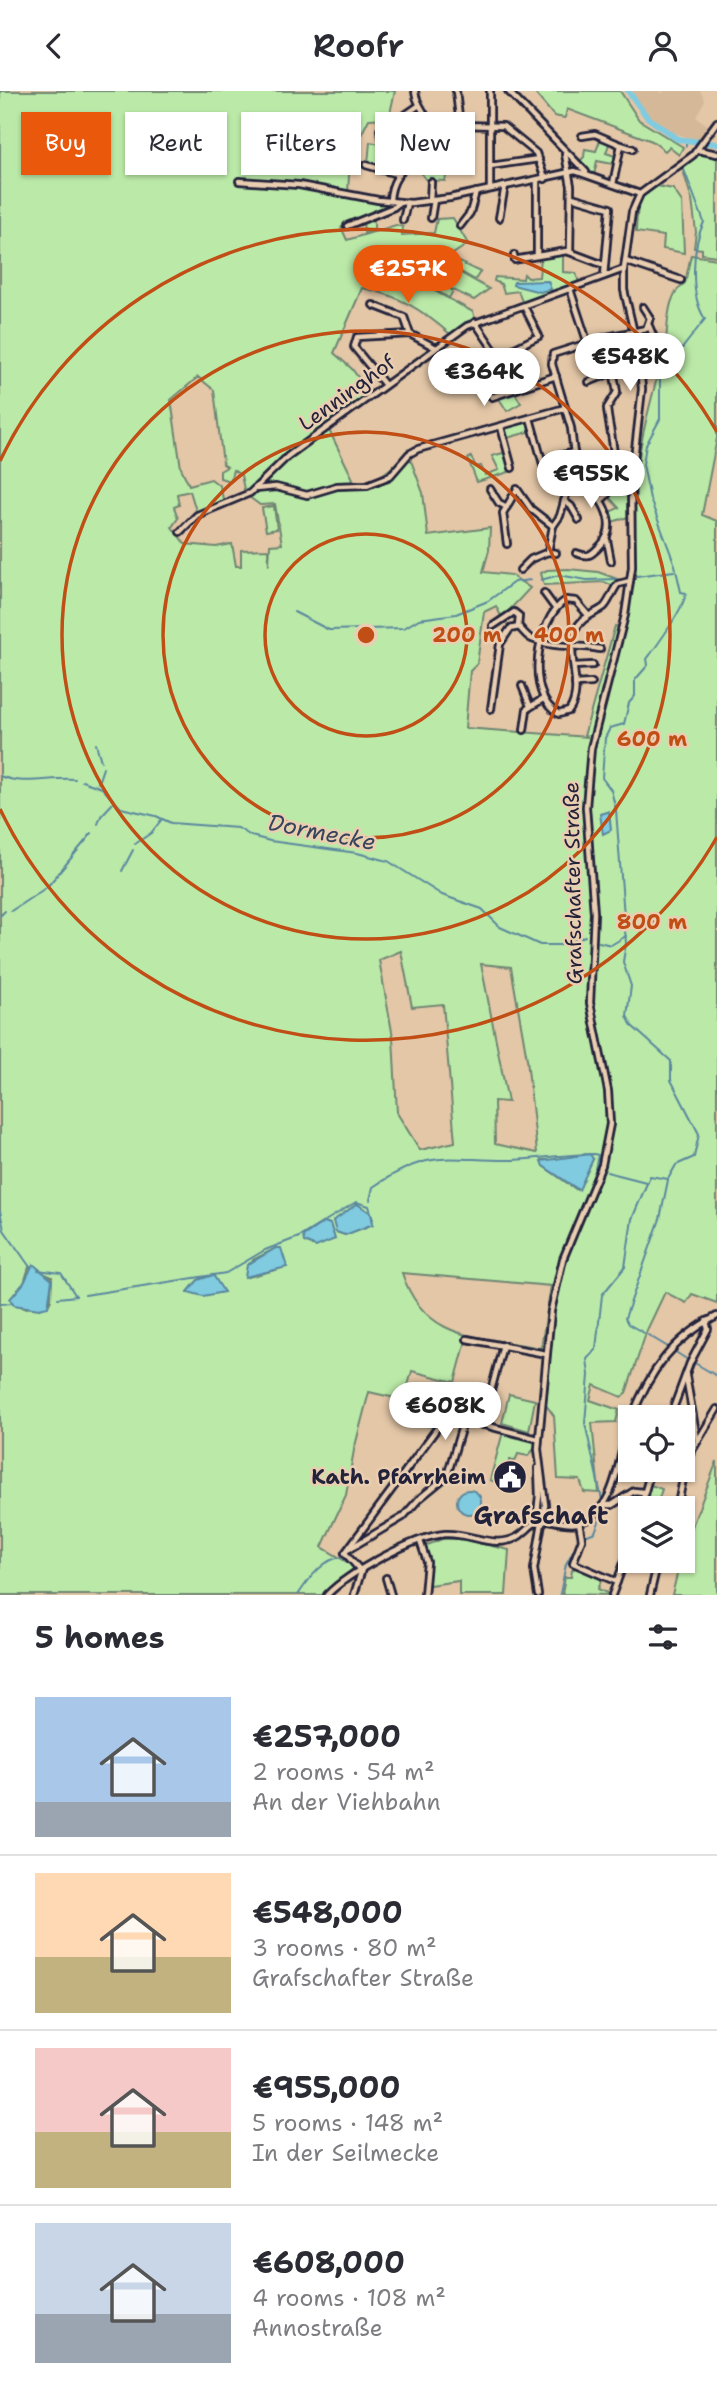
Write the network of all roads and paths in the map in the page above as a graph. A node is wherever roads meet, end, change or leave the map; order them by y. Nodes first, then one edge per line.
1 (415, 91) edge
2 (456, 91) edge
3 (490, 91) edge
4 (508, 91) edge
5 (418, 106) junction
6 (409, 112) edge
7 (423, 112) edge
8 (458, 112) edge
9 (717, 122) edge
10 (491, 124) junction
11 (475, 125) edge
12 (582, 136) dead end
13 (621, 145) junction
14 (633, 149) dead end
15 (699, 149) junction
16 (565, 153) junction
17 (717, 155) edge
18 (540, 159) junction
19 (366, 165) dead end
20 (491, 166) junction
21 (375, 168) edge
22 (570, 173) junction
23 (397, 175) edge
24 (589, 175) junction
25 (545, 179) junction
26 (537, 180) junction
27 (239, 181) dead end
28 (431, 182) dead end
29 (613, 184) junction
30 (505, 186) junction
31 (490, 189) junction
32 (476, 192) junction
33 (640, 194) junction
34 (572, 197) junction
35 (432, 200) junction
36 (390, 201) junction
37 (399, 202) junction
38 (407, 203) junction
39 (431, 218) dead end
40 (499, 218) dead end
41 (403, 220) dead end
42 (347, 226) dead end
43 (460, 226) dead end
44 (570, 252) junction
45 (514, 255) dead end
46 (537, 256) junction
47 (625, 261) junction
48 (604, 265) junction
49 (624, 269) junction
50 (604, 276) junction
51 (681, 280) dead end
52 (570, 289) junction
53 (373, 305) dead end
54 (524, 306) junction
55 (643, 307) dead end
56 (475, 322) junction
57 (649, 326) junction
58 (634, 333) junction
59 (410, 334) junction
60 (539, 336) junction
61 (547, 336) dead end
62 (607, 337) junction
63 (588, 344) junction
64 (658, 347) dead end
65 (436, 348) junction
66 (498, 356) junction
67 (613, 372) junction
68 (556, 376) junction
69 (589, 382) dead end
70 (385, 385) junction
71 (565, 408) junction
72 (530, 418) junction
73 (501, 427) junction
74 (574, 452) junction
75 (543, 460) junction
76 (512, 468) dead end
77 (575, 468) junction
78 (546, 475) dead end
79 (256, 489) junction
80 (490, 489) dead end
81 (601, 500) junction
82 (564, 501) junction
83 (507, 507) junction
84 (579, 520) dead end
85 (553, 526) junction
86 (180, 532) dead end
87 (607, 539) junction
88 (507, 544) dead end
89 (548, 552) junction
90 (556, 553) dead end
91 (576, 553) dead end
92 (611, 561) dead end
93 (520, 569) dead end
94 (630, 581) junction
95 (544, 593) dead end
96 (555, 608) junction
97 (588, 615) junction
98 (492, 626) dead end
99 (518, 627) junction
100 (540, 641) junction
101 (573, 645) junction
102 (600, 649) dead end
103 (593, 665) dead end
104 (574, 666) junction
105 (592, 683) dead end
106 (575, 684) junction
107 (522, 686) dead end
108 (543, 699) junction
109 (530, 706) junction
110 (491, 709) dead end
111 (524, 730) dead end
112 (717, 1316) edge
113 (706, 1321) junction
114 (467, 1339) dead end
115 (503, 1345) junction
116 (546, 1354) junction
117 (685, 1375) junction
118 (638, 1405) edge
119 (674, 1405) edge
120 (717, 1409) edge
121 (464, 1419) junction
122 (482, 1425) junction
123 (538, 1439) junction
124 (697, 1440) junction
125 (618, 1464) edge
126 (539, 1466) junction
127 (647, 1482) edge
128 (643, 1492) junction
129 (642, 1496) edge
130 (679, 1496) edge
131 (603, 1505) junction
132 (544, 1521) junction
133 (536, 1522) junction
134 (579, 1522) junction
135 (420, 1541) junction
136 (347, 1550) junction
137 (361, 1568) junction
138 (620, 1573) edge
139 (655, 1573) edge
140 (386, 1578) dead end
141 (617, 1582) junction
142 (327, 1595) edge
143 (354, 1595) edge
144 (391, 1595) edge
145 (424, 1595) edge
146 (538, 1595) edge
147 (612, 1595) edge
148 (650, 1595) edge

1 - 5 street
2 - 8 street
3 - 10 street
4 - 16 street
5 - 6 street
5 - 7 street
9 - 15 street
10 - 11 street
10 - 18 street
10 - 20 street
12 - 13 street
13 - 14 street
13 - 29 street
15 - 17 street
15 - 33 street
16 - 22 street
16 - 24 street
18 - 20 street
18 - 25 street
19 - 21 street
20 - 31 street
22 - 24 street
22 - 25 street
22 - 34 street
23 - 36 street
24 - 29 street
25 - 26 street
26 - 30 street
26 - 46 street
27 - 36 street
28 - 35 street
29 - 33 street
30 - 31 street
30 - 40 street
31 - 32 street
32 - 35 street
32 - 43 street
33 - 47 street, Grafschafter Straße
34 - 44 street
34 - 48 street
35 - 38 street
35 - 39 street
36 - 37 street
37 - 38 street
37 - 42 street
38 - 41 street
44 - 46 street
44 - 48 street
45 - 46 street
47 - 49 street, Grafschafter Straße
47 - 51 street
48 - 50 street
49 - 50 street, Lenninghof
49 - 58 street, Grafschafter Straße
50 - 52 street, Lenninghof
52 - 54 street, Lenninghof
52 - 63 street
53 - 59 street
54 - 56 street, Lenninghof
54 - 60 street
55 - 57 street
56 - 65 street, Lenninghof
56 - 66 street
57 - 58 street
57 - 64 street
58 - 62 street
58 - 94 street, Grafschafter Straße
59 - 65 street
59 - 70 street
60 - 61 street
60 - 66 street
62 - 63 street
62 - 67 street
63 - 68 street
65 - 70 street, Lenninghof
66 - 68 street
67 - 69 street
67 - 81 street
68 - 71 street
70 - 79 street, Lenninghof
71 - 72 street
71 - 74 street
72 - 73 street
72 - 75 street
73 - 76 street
73 - 79 street
74 - 75 street
74 - 77 street
75 - 78 street
77 - 81 street
77 - 82 street
79 - 86 street, Lenninghof
80 - 83 street
81 - 87 street
82 - 84 street
82 - 85 street
83 - 85 street
83 - 88 street
85 - 89 street
87 - 91 street
87 - 92 street
89 - 90 street
89 - 93 street
94 - 97 street
94 - 116 street, Grafschafter Straße
95 - 96 street
96 - 97 street
96 - 100 street
97 - 101 street
98 - 99 street
99 - 100 street
99 - 110 street
100 - 101 street
100 - 108 street
101 - 102 street
101 - 104 street
103 - 104 street
104 - 106 street
105 - 106 street
106 - 108 street
107 - 109 street
108 - 109 street
109 - 111 street
112 - 113 street
113 - 117 street
113 - 118 street
114 - 115 street
115 - 116 street
115 - 122 street
116 - 123 street, Grafschafter Straße
117 - 119 street
117 - 124 street
120 - 124 street
121 - 122 street
121 - 136 street
121 - 136 street
122 - 123 street
123 - 126 street, Grafschafter Straße
124 - 130 street
125 - 131 street
126 - 132 street
126 - 133 street
127 - 128 street
128 - 129 street
128 - 131 street
131 - 134 street
132 - 133 street
132 - 134 street
132 - 146 street
133 - 135 street
134 - 141 street
135 - 137 street
135 - 145 street
136 - 137 street
137 - 142 street
137 - 143 street
138 - 141 street
139 - 148 street
140 - 144 street
141 - 147 street

